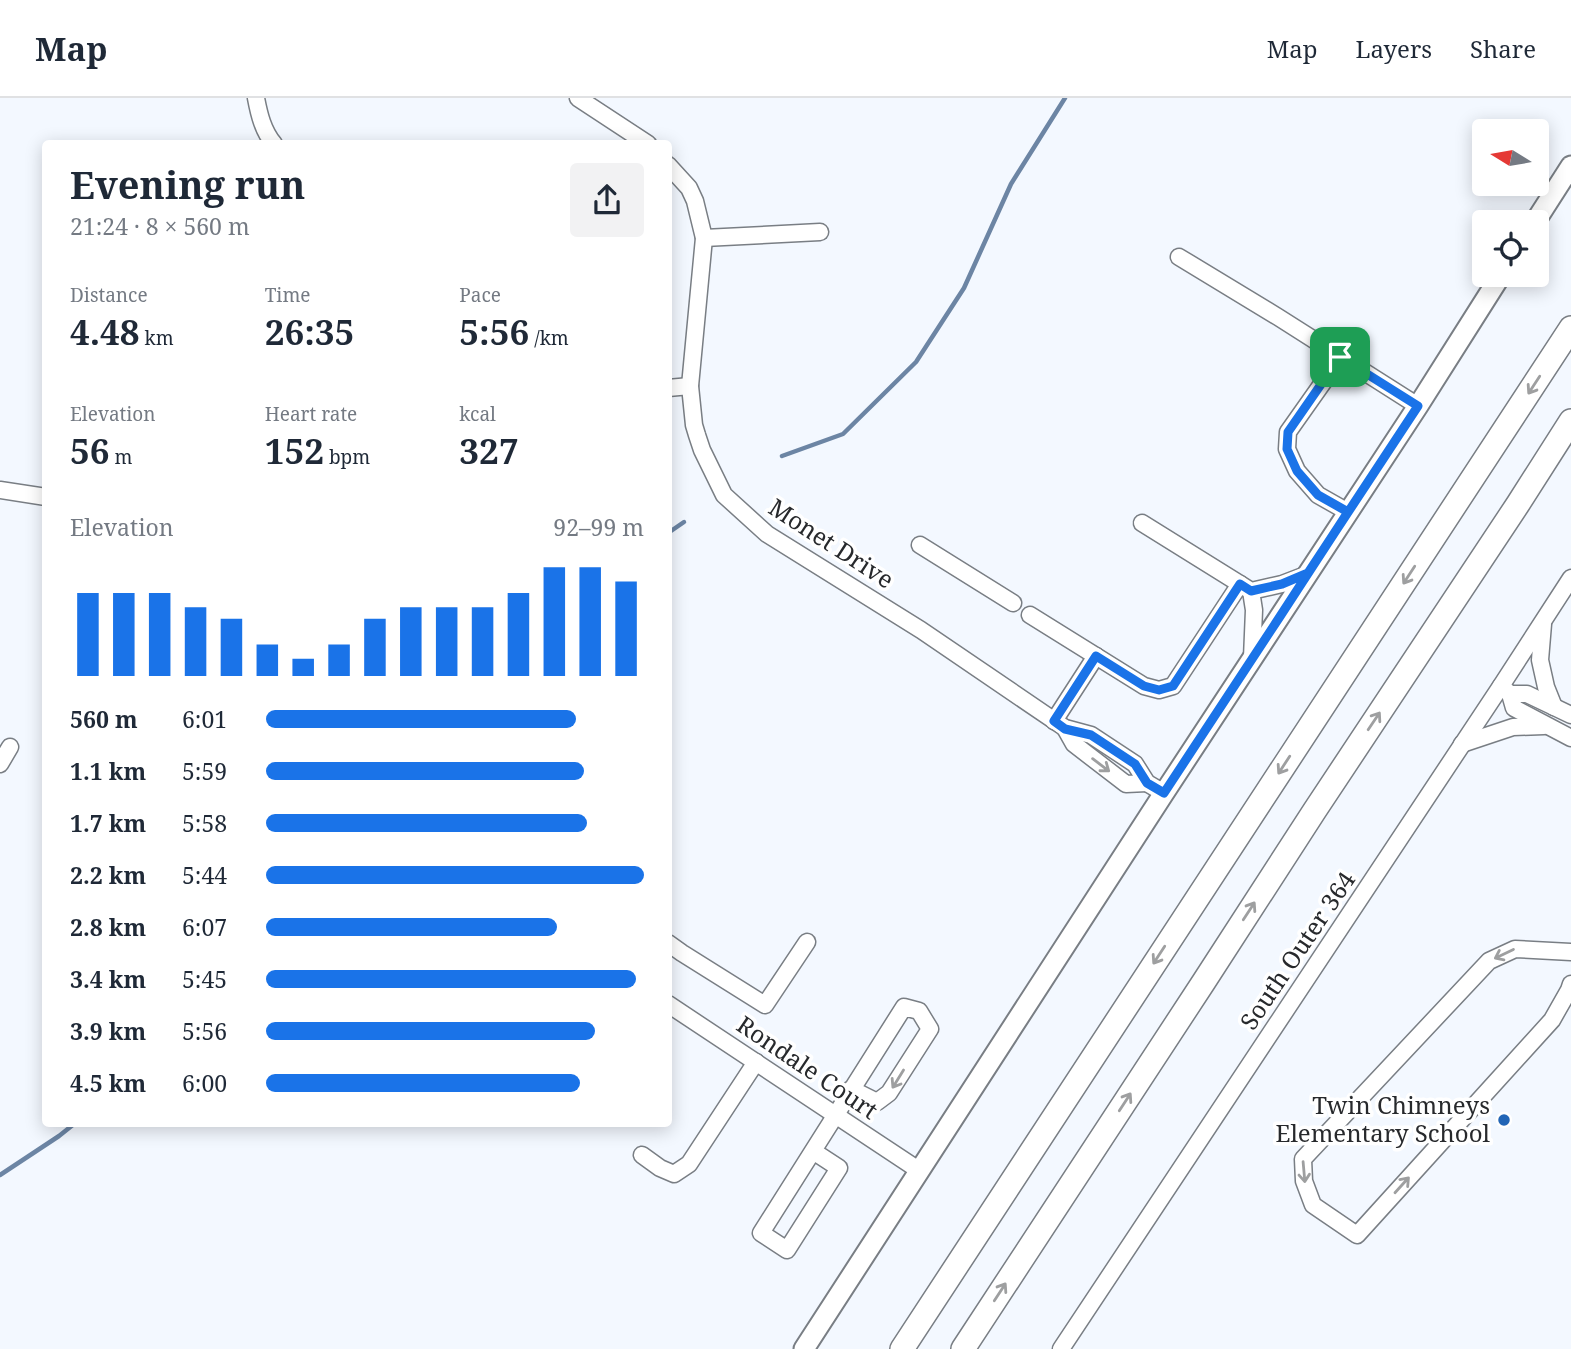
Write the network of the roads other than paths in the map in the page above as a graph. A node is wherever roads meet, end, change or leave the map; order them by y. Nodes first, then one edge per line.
1 (256, 98) edge
2 (578, 98) edge
3 (271, 140) edge
4 (642, 140) edge
5 (1571, 166) edge
6 (672, 169) edge
7 (1543, 210) edge
8 (820, 232) dead end
9 (704, 237) junction
10 (1179, 257) dead end
11 (1493, 287) edge
12 (1571, 328) edge
13 (1340, 357) junction
14 (690, 386) junction
15 (672, 388) edge
16 (1418, 406) junction
17 (1571, 421) edge
18 (0, 490) edge
19 (42, 496) edge
20 (1348, 512) junction
21 (1143, 523) dead end
22 (920, 545) dead end
23 (1308, 573) junction
24 (1571, 578) edge
25 (1245, 588) junction
26 (1013, 603) dead end
27 (1030, 614) dead end
28 (1543, 621) junction
29 (1096, 656) junction
30 (1252, 659) junction
31 (1506, 690) junction
32 (1554, 707) junction
33 (1571, 715) edge
34 (1059, 725) junction
35 (1547, 726) junction
36 (1571, 738) edge
37 (1462, 744) junction
38 (10, 747) dead end
39 (0, 764) edge
40 (1164, 793) junction
41 (807, 942) dead end
42 (672, 946) edge
43 (1571, 952) edge
44 (1571, 984) edge
45 (672, 1007) edge
46 (756, 1062) junction
47 (851, 1089) junction
48 (836, 1115) junction
49 (813, 1151) junction
50 (642, 1155) dead end
51 (920, 1171) junction
52 (804, 1349) edge
53 (902, 1349) edge
54 (962, 1349) edge
55 (1061, 1349) edge

1 - 3 street
2 - 4 street
5 - 7 main road
6 - 9 street, Monet Drive
8 - 9 street
9 - 14 street, Monet Drive
10 - 13 street
11 - 16 main road
12 -> 53 highway
13 - 16 street
13 - 20 street
14 - 15 street
14 - 34 street, Monet Drive
16 - 20 main road
54 -> 17 highway
18 - 19 street
20 - 23 main road
21 - 25 street
22 - 26 street
23 - 25 street
23 - 30 main road
24 - 28 street, South Outer 364
25 - 29 street
25 - 30 street
27 - 29 street
28 - 31 street, South Outer 364
28 - 32 street
29 - 34 street
30 - 40 main road
31 - 32 street
31 - 35 street
31 - 37 street, South Outer 364
32 - 33 street
34 - 40 street, Monet Drive
35 - 36 street
35 - 37 street
37 - 55 street, South Outer 364
38 - 39 street
40 - 51 main road
41 - 42 street
43 -> 44 street
45 - 46 street, Rondale Court
46 - 48 street, Rondale Court
46 - 50 street
47 -> 47 street
47 - 48 street
48 - 49 street
48 - 51 street, Rondale Court
49 - 49 street
51 - 52 main road

